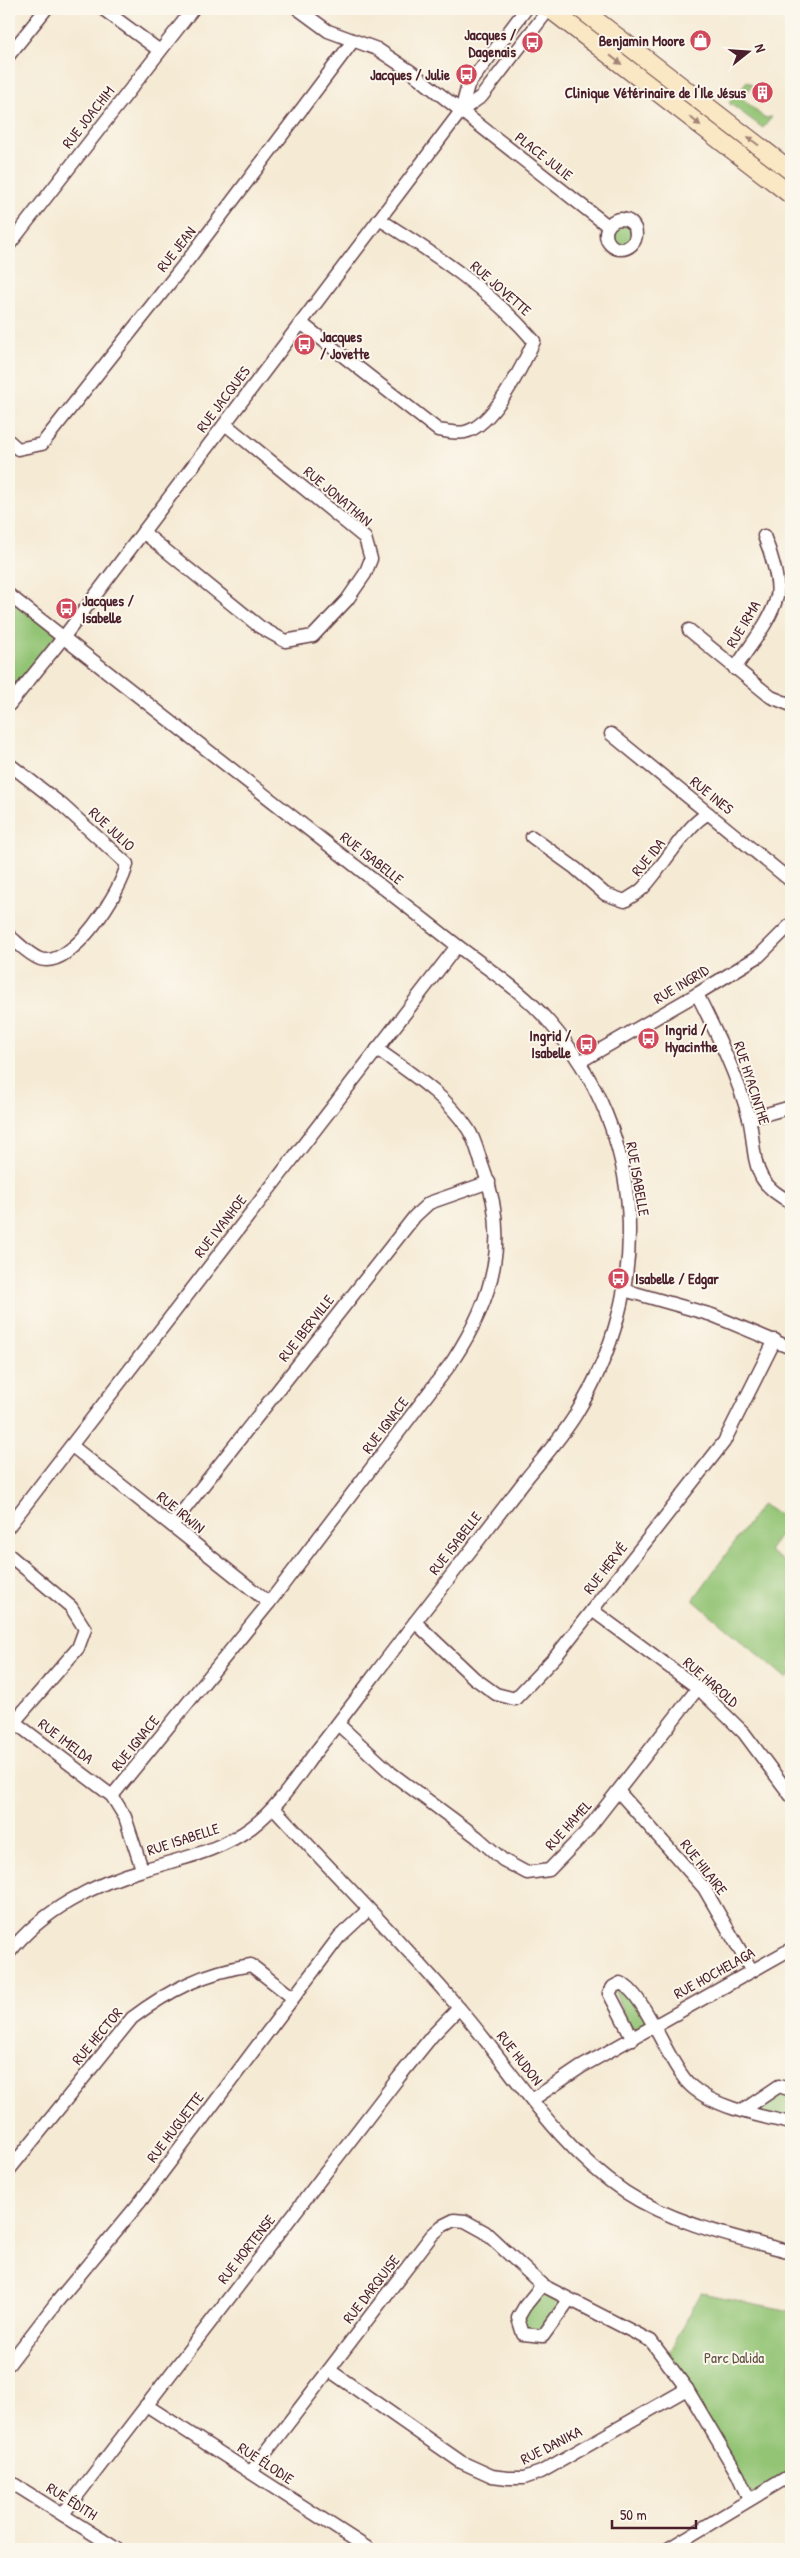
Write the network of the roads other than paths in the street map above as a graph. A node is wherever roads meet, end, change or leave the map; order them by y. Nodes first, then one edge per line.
1 (46, 9) edge
2 (103, 9) edge
3 (193, 9) edge
4 (298, 9) edge
5 (526, 9) edge
6 (549, 9) edge
7 (581, 9) edge
8 (353, 41) junction
9 (160, 51) junction
10 (9, 55) edge
11 (461, 111) junction
12 (791, 171) edge
13 (791, 195) edge
14 (379, 219) junction
15 (608, 226) dead end
16 (9, 246) edge
17 (301, 323) junction
18 (225, 424) junction
19 (9, 441) edge
20 (143, 532) junction
21 (764, 536) dead end
22 (9, 595) edge
23 (689, 630) dead end
24 (63, 638) junction
25 (735, 669) junction
26 (9, 705) edge
27 (791, 705) edge
28 (611, 734) dead end
29 (9, 764) edge
30 (709, 814) junction
31 (532, 837) dead end
32 (791, 881) edge
33 (791, 924) edge
34 (9, 936) edge
35 (457, 946) junction
36 (697, 994) junction
37 (377, 1049) junction
38 (581, 1061) junction
39 (791, 1108) edge
40 (749, 1118) junction
41 (489, 1182) junction
42 (791, 1203) edge
43 (624, 1290) junction
44 (775, 1340) junction
45 (791, 1348) edge
46 (72, 1446) junction
47 (172, 1525) junction
48 (9, 1526) edge
49 (9, 1555) edge
50 (268, 1603) junction
51 (592, 1610) junction
52 (415, 1622) junction
53 (698, 1688) junction
54 (12, 1720) edge
55 (338, 1724) junction
56 (618, 1791) junction
57 (112, 1796) junction
58 (791, 1796) edge
59 (274, 1808) junction
60 (142, 1869) junction
61 (368, 1910) junction
62 (791, 1949) edge
63 (9, 1953) edge
64 (752, 1971) junction
65 (292, 1997) junction
66 (459, 2008) junction
67 (653, 2026) junction
68 (633, 2038) junction
69 (791, 2090) edge
70 (532, 2100) junction
71 (742, 2111) junction
72 (791, 2123) edge
73 (9, 2170) edge
74 (791, 2252) edge
75 (542, 2285) junction
76 (569, 2300) junction
77 (9, 2364) edge
78 (329, 2370) junction
79 (687, 2389) junction
80 (146, 2405) junction
81 (251, 2472) junction
82 (791, 2476) edge
83 (9, 2481) edge
84 (749, 2500) junction
85 (63, 2514) junction
86 (118, 2549) edge
87 (368, 2549) edge
88 (668, 2549) edge

1 - 10 street
2 - 9 street
3 - 9 street, RUE JOACHIM
4 - 8 street, PLACE JULIE
5 - 11 street, RUE JACQUES
6 - 11 street, RUE JACQUES
6 -> 13 main road
12 -> 7 main road
8 - 11 street, PLACE JULIE
8 - 19 street, RUE JEAN
9 - 16 street, RUE JOACHIM
11 - 14 street, RUE JACQUES
11 - 15 street, PLACE JULIE
14 - 17 street, RUE JACQUES
14 - 17 street, RUE JOVETTE
17 - 18 street, RUE JACQUES
18 - 20 street, RUE JACQUES
18 - 20 street, RUE JONATHAN
20 - 24 street, RUE JACQUES
21 - 25 street, RUE IRMA
22 - 24 street, RUE ISABELLE
23 - 25 street
24 - 26 street, RUE JACQUES
24 - 35 street, RUE ISABELLE
25 - 27 street
28 - 30 street, RUE INES
29 - 34 street, RUE JULIO
30 - 31 street, RUE IDA
30 - 32 street, RUE INES
33 - 36 street, RUE INGRID
35 - 37 street, RUE IVANHOE
35 - 38 street, RUE ISABELLE
36 - 38 street, RUE INGRID
36 - 40 street, RUE HYACINTHE
37 - 41 street, RUE IGNACE
37 - 46 street, RUE IVANHOE
38 - 43 street, RUE ISABELLE
39 - 40 street
40 - 42 street, RUE HYACINTHE
41 - 47 street, RUE IBERVILLE
41 - 50 street, RUE IGNACE
43 - 44 street
43 - 52 street, RUE ISABELLE
44 - 45 street
44 - 51 street, RUE HERVÉ
46 - 47 street, RUE IRWIN
46 - 48 street, RUE IVANHOE
47 - 50 street, RUE IRWIN
49 - 54 street
50 - 57 street, RUE IGNACE
51 - 52 street, RUE HERVÉ
51 - 53 street, RUE HAROLD
52 - 55 street, RUE ISABELLE
53 - 56 street, RUE HAMEL
53 - 58 street, RUE HAROLD
54 - 57 street, RUE IMELDA
55 - 56 street, RUE HAMEL
55 - 59 street, RUE ISABELLE
56 - 64 street, RUE HILAIRE
57 - 60 street, RUE IMELDA
59 - 60 street, RUE ISABELLE
59 - 61 street, RUE HUDON
60 - 63 street, RUE ISABELLE
61 - 65 street, RUE HUGUETTE
61 - 66 street, RUE HUDON
62 - 64 street, RUE HOCHELAGA
64 - 67 street, RUE HOCHELAGA
65 - 73 street, RUE HECTOR
65 - 77 street, RUE HUGUETTE
66 - 70 street, RUE HUDON
66 - 80 street, RUE HORTENSE
67 - 68 street, RUE HOCHELAGA
67 - 68 street
67 - 71 street
68 - 70 street, RUE HOCHELAGA
69 - 71 street
70 - 74 street, RUE HUDON
71 - 72 street
75 - 76 street, RUE DARQUISE
75 - 76 street
75 - 78 street, RUE DARQUISE
76 - 79 street, RUE DARQUISE
78 - 79 street, RUE DANIKA
78 - 81 street, RUE DARQUISE
79 - 84 street, RUE DARQUISE
80 - 81 street, RUE ÉLODIE
80 - 85 street, RUE HORTENSE
81 - 87 street, RUE ÉLODIE
82 - 84 street
83 - 85 street, RUE ÉDITH
84 - 88 street
85 - 86 street, RUE ÉDITH

